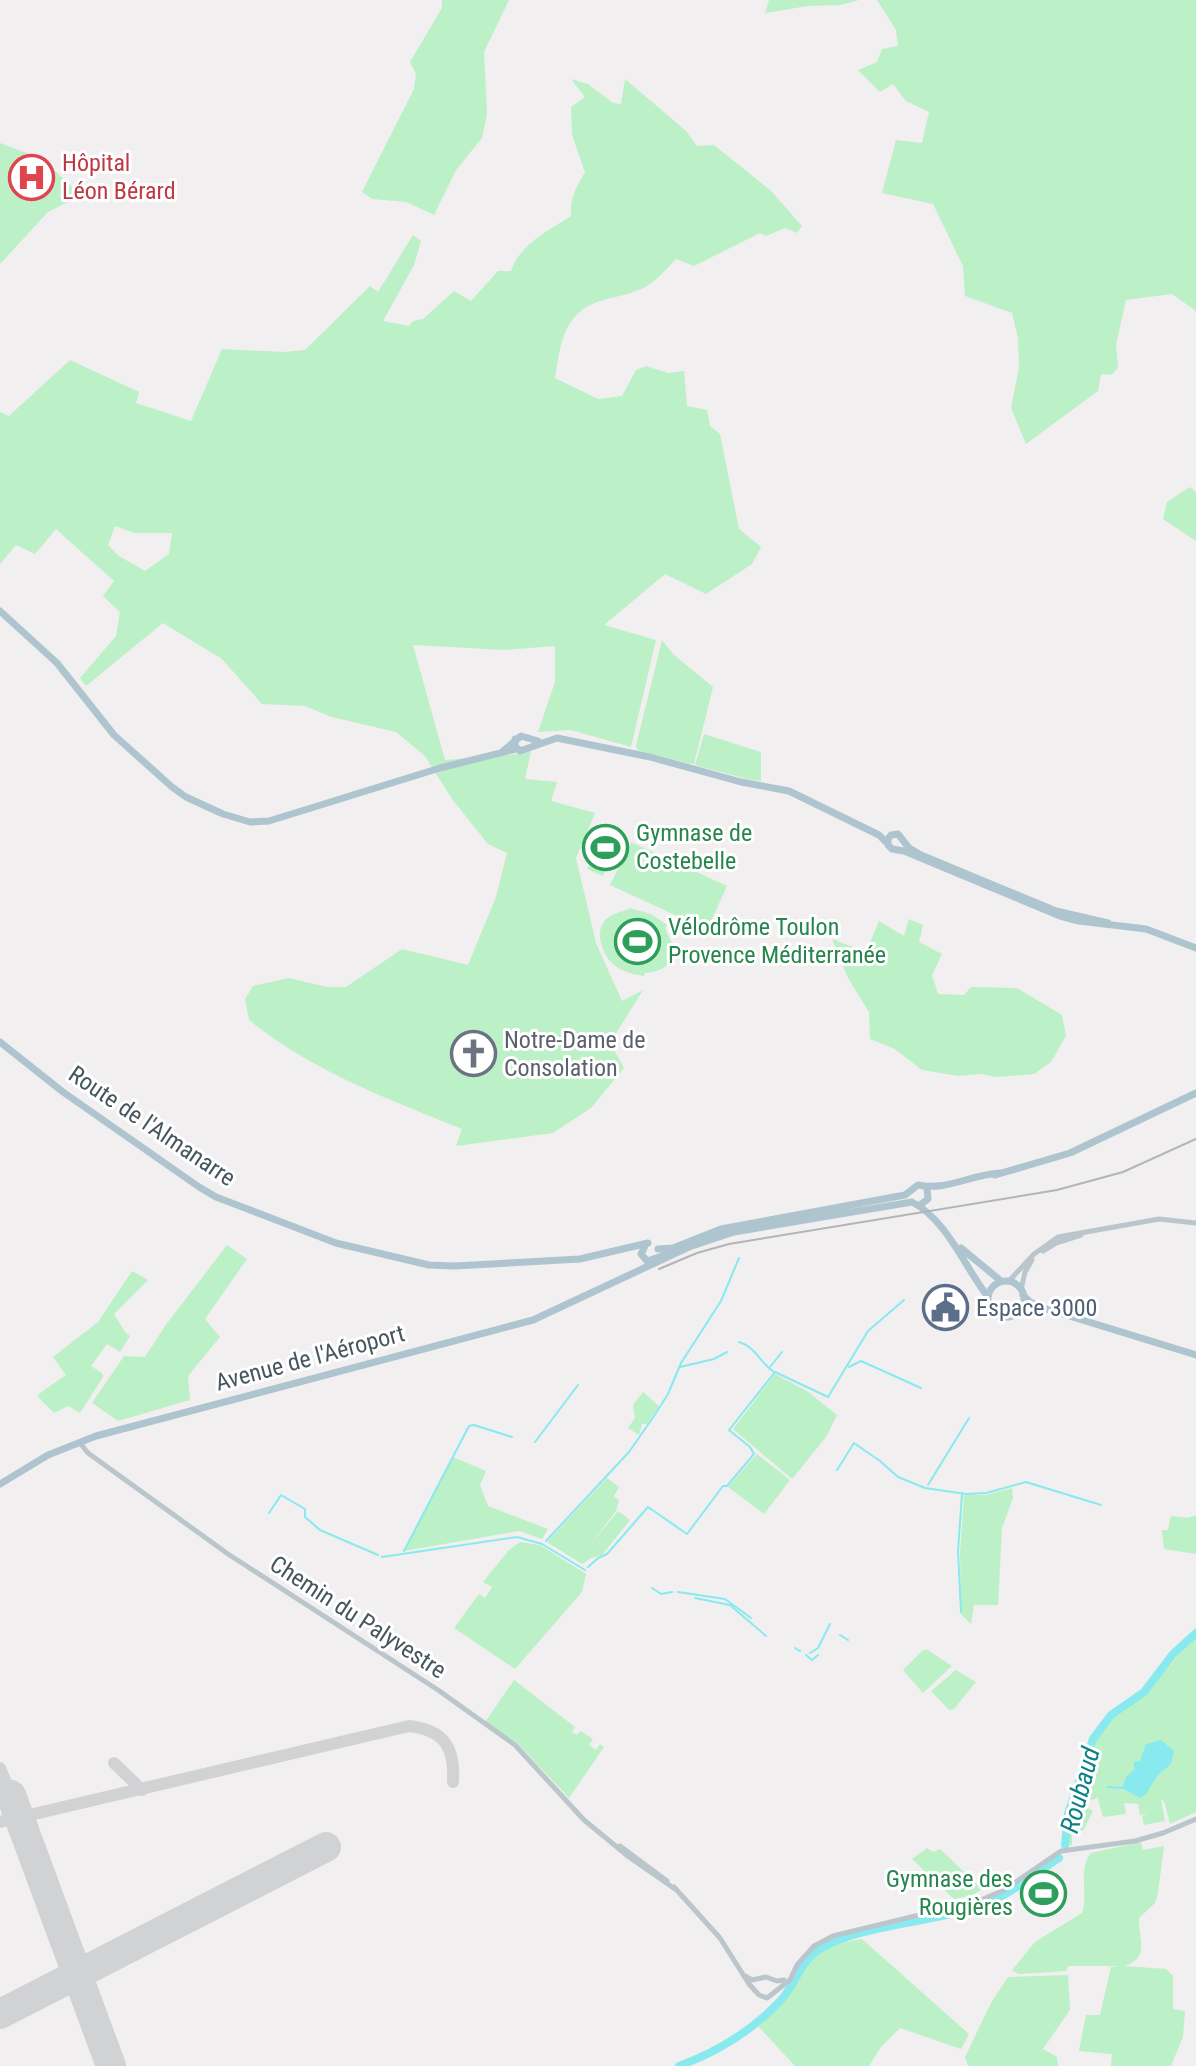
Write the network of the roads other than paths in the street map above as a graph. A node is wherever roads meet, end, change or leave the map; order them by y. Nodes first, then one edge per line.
1 (0, 608) edge
2 (515, 739) junction
3 (529, 744) junction
4 (516, 749) junction
5 (501, 753) junction
6 (889, 839) junction
7 (903, 840) junction
8 (897, 850) junction
9 (1108, 923) junction
10 (1196, 946) edge
11 (0, 1042) edge
12 (1196, 1093) edge
13 (909, 1193) junction
14 (923, 1199) junction
15 (1196, 1221) edge
16 (1097, 1230) junction
17 (648, 1243) junction
18 (689, 1247) junction
19 (621, 1248) junction
20 (658, 1252) junction
21 (644, 1257) junction
22 (636, 1272) junction
23 (1005, 1281) junction
24 (1022, 1292) junction
25 (988, 1297) junction
26 (1020, 1310) junction
27 (1196, 1357) edge
28 (80, 1442) junction
29 (0, 1484) edge
30 (1196, 1819) edge
31 (742, 1972) junction
32 (793, 1972) junction
33 (772, 1979) junction
34 (759, 1980) junction
35 (755, 1988) junction
36 (775, 1990) junction

1 - 5 main road
2 - 3 main road
2 - 4 main road
2 - 5 main road
3 - 4 main road
3 - 6 main road
4 - 5 main road
6 - 7 main road
6 - 8 main road
7 - 8 main road
7 - 9 main road
8 - 9 main road
9 - 10 main road
11 - 19 main road, Route de l'Almanarre
12 - 14 main road
13 - 14 main road
13 - 14 main road
13 - 20 main road
14 - 18 main road
14 - 23 main road
14 - 25 main road
15 - 16 street
16 - 23 street
16 - 24 street
17 - 19 main road, Route de l'Almanarre
17 - 20 main road
17 - 21 main road
18 - 20 main road
18 - 22 main road, Avenue de l'Aéroport
19 - 21 main road
20 - 21 main road
21 - 22 main road, Avenue de l'Aéroport
22 - 28 main road, Avenue de l'Aéroport
23 - 24 main road
23 - 25 main road
24 - 26 main road
24 - 27 main road
25 - 26 main road
26 - 27 main road
28 - 29 main road, Avenue de l'Aéroport
28 - 31 street, Chemin du Palyvestre
30 - 32 street
31 - 34 street
31 - 35 street, Chemin du Palyvestre
32 - 33 street
32 - 36 street
33 - 34 street
33 - 36 street
34 - 35 street
35 - 36 street

